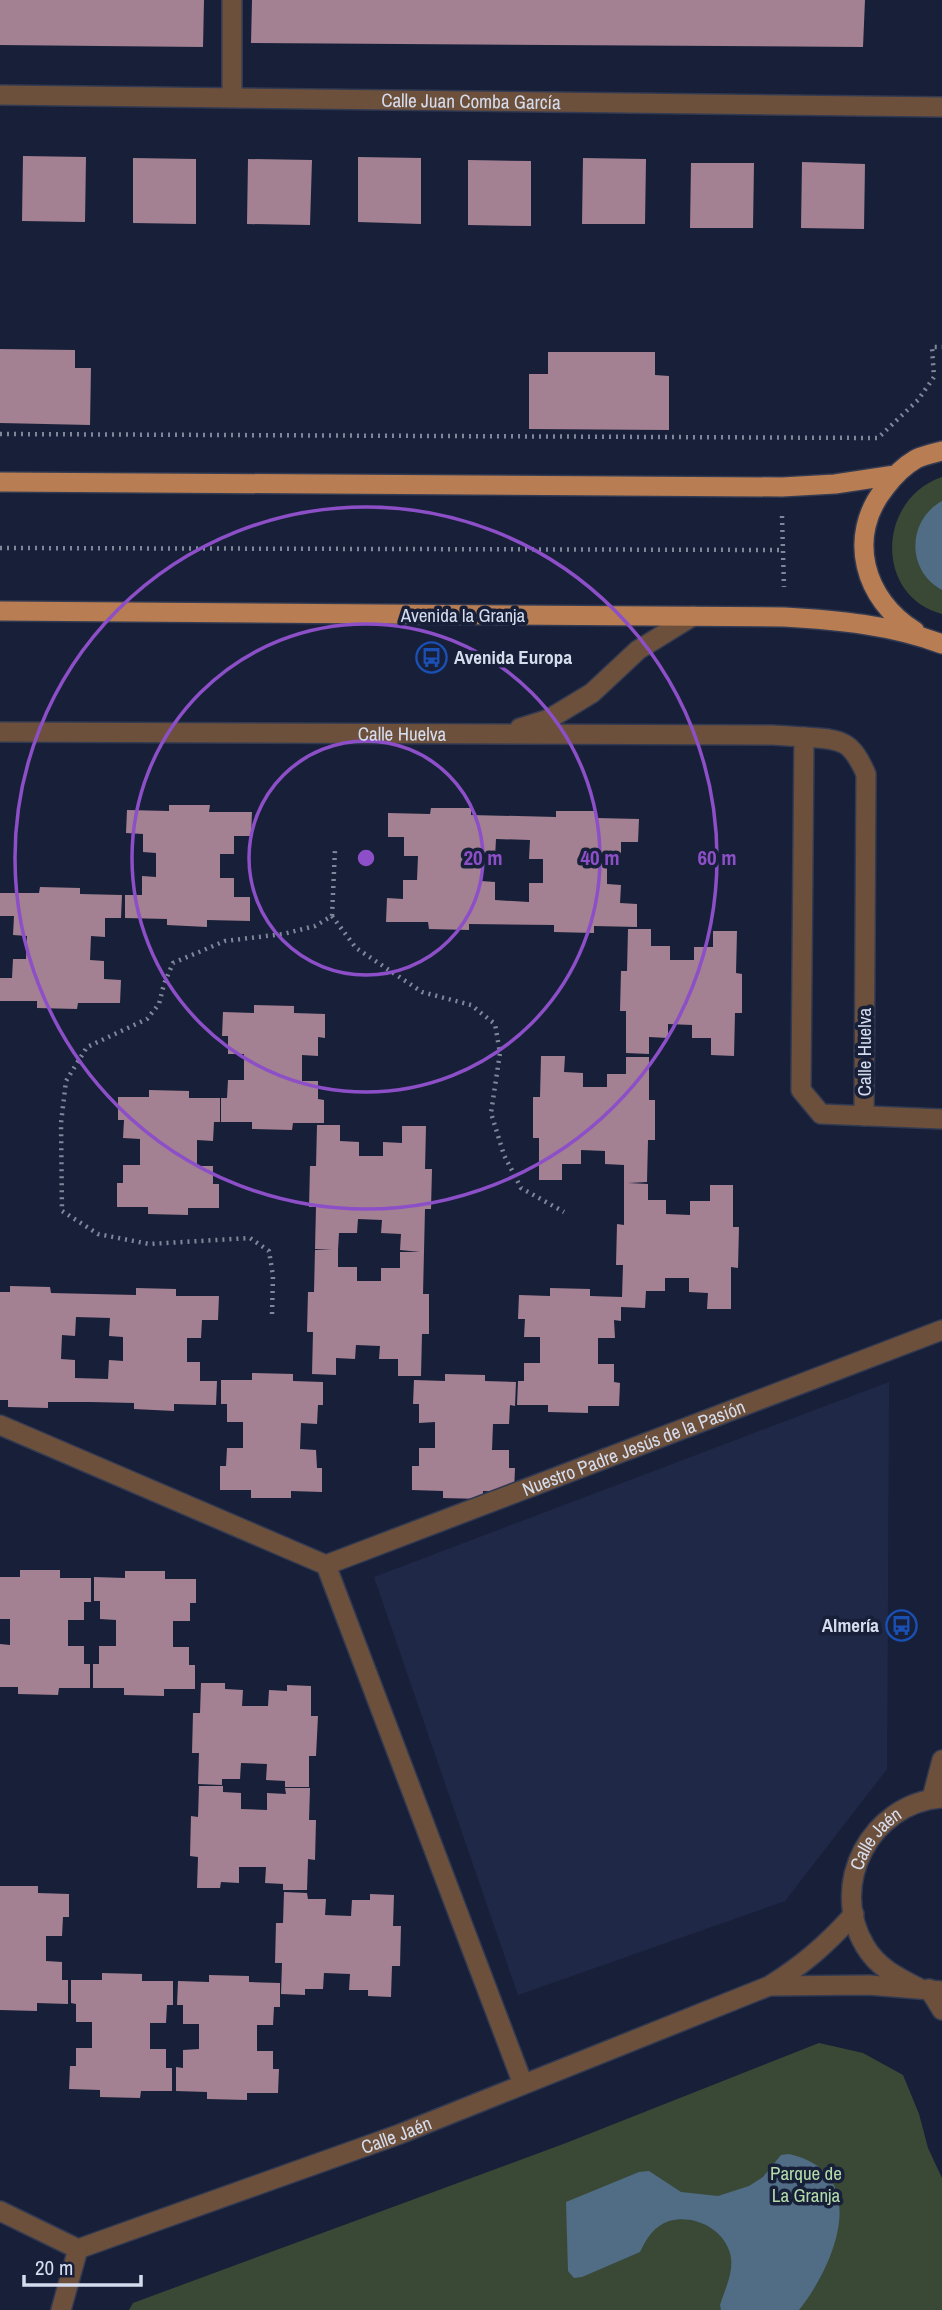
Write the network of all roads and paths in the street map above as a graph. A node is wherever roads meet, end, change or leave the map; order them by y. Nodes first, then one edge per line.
1 (232, 0) edge
2 (0, 94) edge
3 (232, 97) junction
4 (942, 107) edge
5 (942, 347) edge
6 (0, 434) edge
7 (942, 451) edge
8 (895, 475) junction
9 (0, 482) edge
10 (782, 487) junction
11 (0, 548) edge
12 (783, 550) junction
13 (0, 611) edge
14 (693, 616) junction
15 (785, 617) junction
16 (933, 640) edge
17 (0, 732) edge
18 (499, 735) junction
19 (804, 737) junction
20 (335, 849) dead end
21 (332, 916) junction
22 (864, 1116) junction
23 (942, 1119) edge
24 (564, 1212) dead end
25 (272, 1314) dead end
26 (942, 1330) edge
27 (0, 1425) edge
28 (326, 1565) junction
29 (942, 1760) edge
30 (937, 1798) edge
31 (854, 1914) junction
32 (769, 1986) junction
33 (930, 1990) edge
34 (942, 2010) edge
35 (523, 2084) junction
36 (0, 2211) edge
37 (78, 2249) junction
38 (61, 2310) edge

1 - 3 street
2 - 3 street, Calle Juan Comba García
3 - 4 street, Calle Juan Comba García
5 - 6 path
7 - 8 main road, Avenida la Granja
8 - 10 main road, Avenida la Granja
8 - 16 main road, Avenida la Granja
9 - 10 main road, Avenida la Granja
10 - 12 path
11 - 12 path
12 - 15 path
13 - 14 main road, Avenida la Granja
14 - 15 main road, Avenida la Granja
14 - 18 street
15 - 16 main road, Avenida la Granja
17 - 18 street, Calle Huelva
18 - 19 street, Calle Huelva
19 - 22 street, Calle Huelva
19 - 22 street, Calle Huelva
20 - 21 path
21 - 24 path
21 - 25 path
22 - 23 street, Calle Huelva
26 - 28 street, Nuestro Padre Jesús de la Pasión
27 - 28 street
28 - 35 street
29 - 30 street
30 - 31 street, Calle Jaén
31 - 32 street, Calle Jaén
31 - 33 street, Calle Jaén
32 - 33 street, Calle Jaén
32 - 35 street, Calle Jaén
33 - 34 street
35 - 37 street, Calle Jaén
36 - 37 street
37 - 38 street

